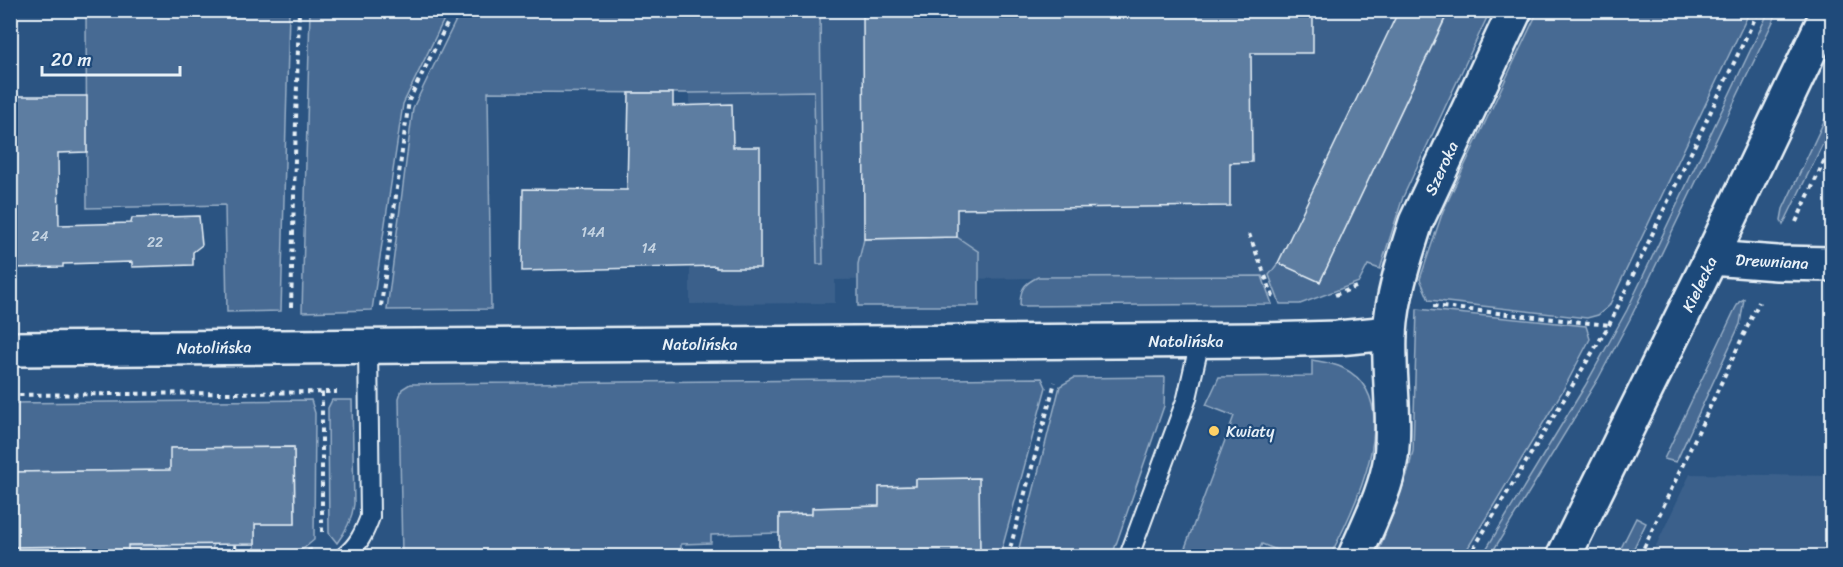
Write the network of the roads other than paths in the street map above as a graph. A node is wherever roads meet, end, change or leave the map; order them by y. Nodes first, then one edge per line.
1 (1515, 10) edge
2 (1829, 10) edge
3 (1712, 258) junction
4 (1833, 264) edge
5 (1390, 333) junction
6 (1200, 341) junction
7 (368, 346) junction
8 (10, 349) edge
9 (345, 556) edge
10 (1129, 556) edge
11 (1355, 556) edge
12 (1564, 556) edge

1 - 5 street, Szeroka
2 - 3 street, Kielecka
3 - 4 street, Drewniana
3 - 12 street, Kielecka
5 - 6 street, Natolińska
5 - 11 street, Szeroka
6 - 7 street, Natolińska
6 - 10 lane
7 - 8 street, Natolińska
7 - 9 lane

